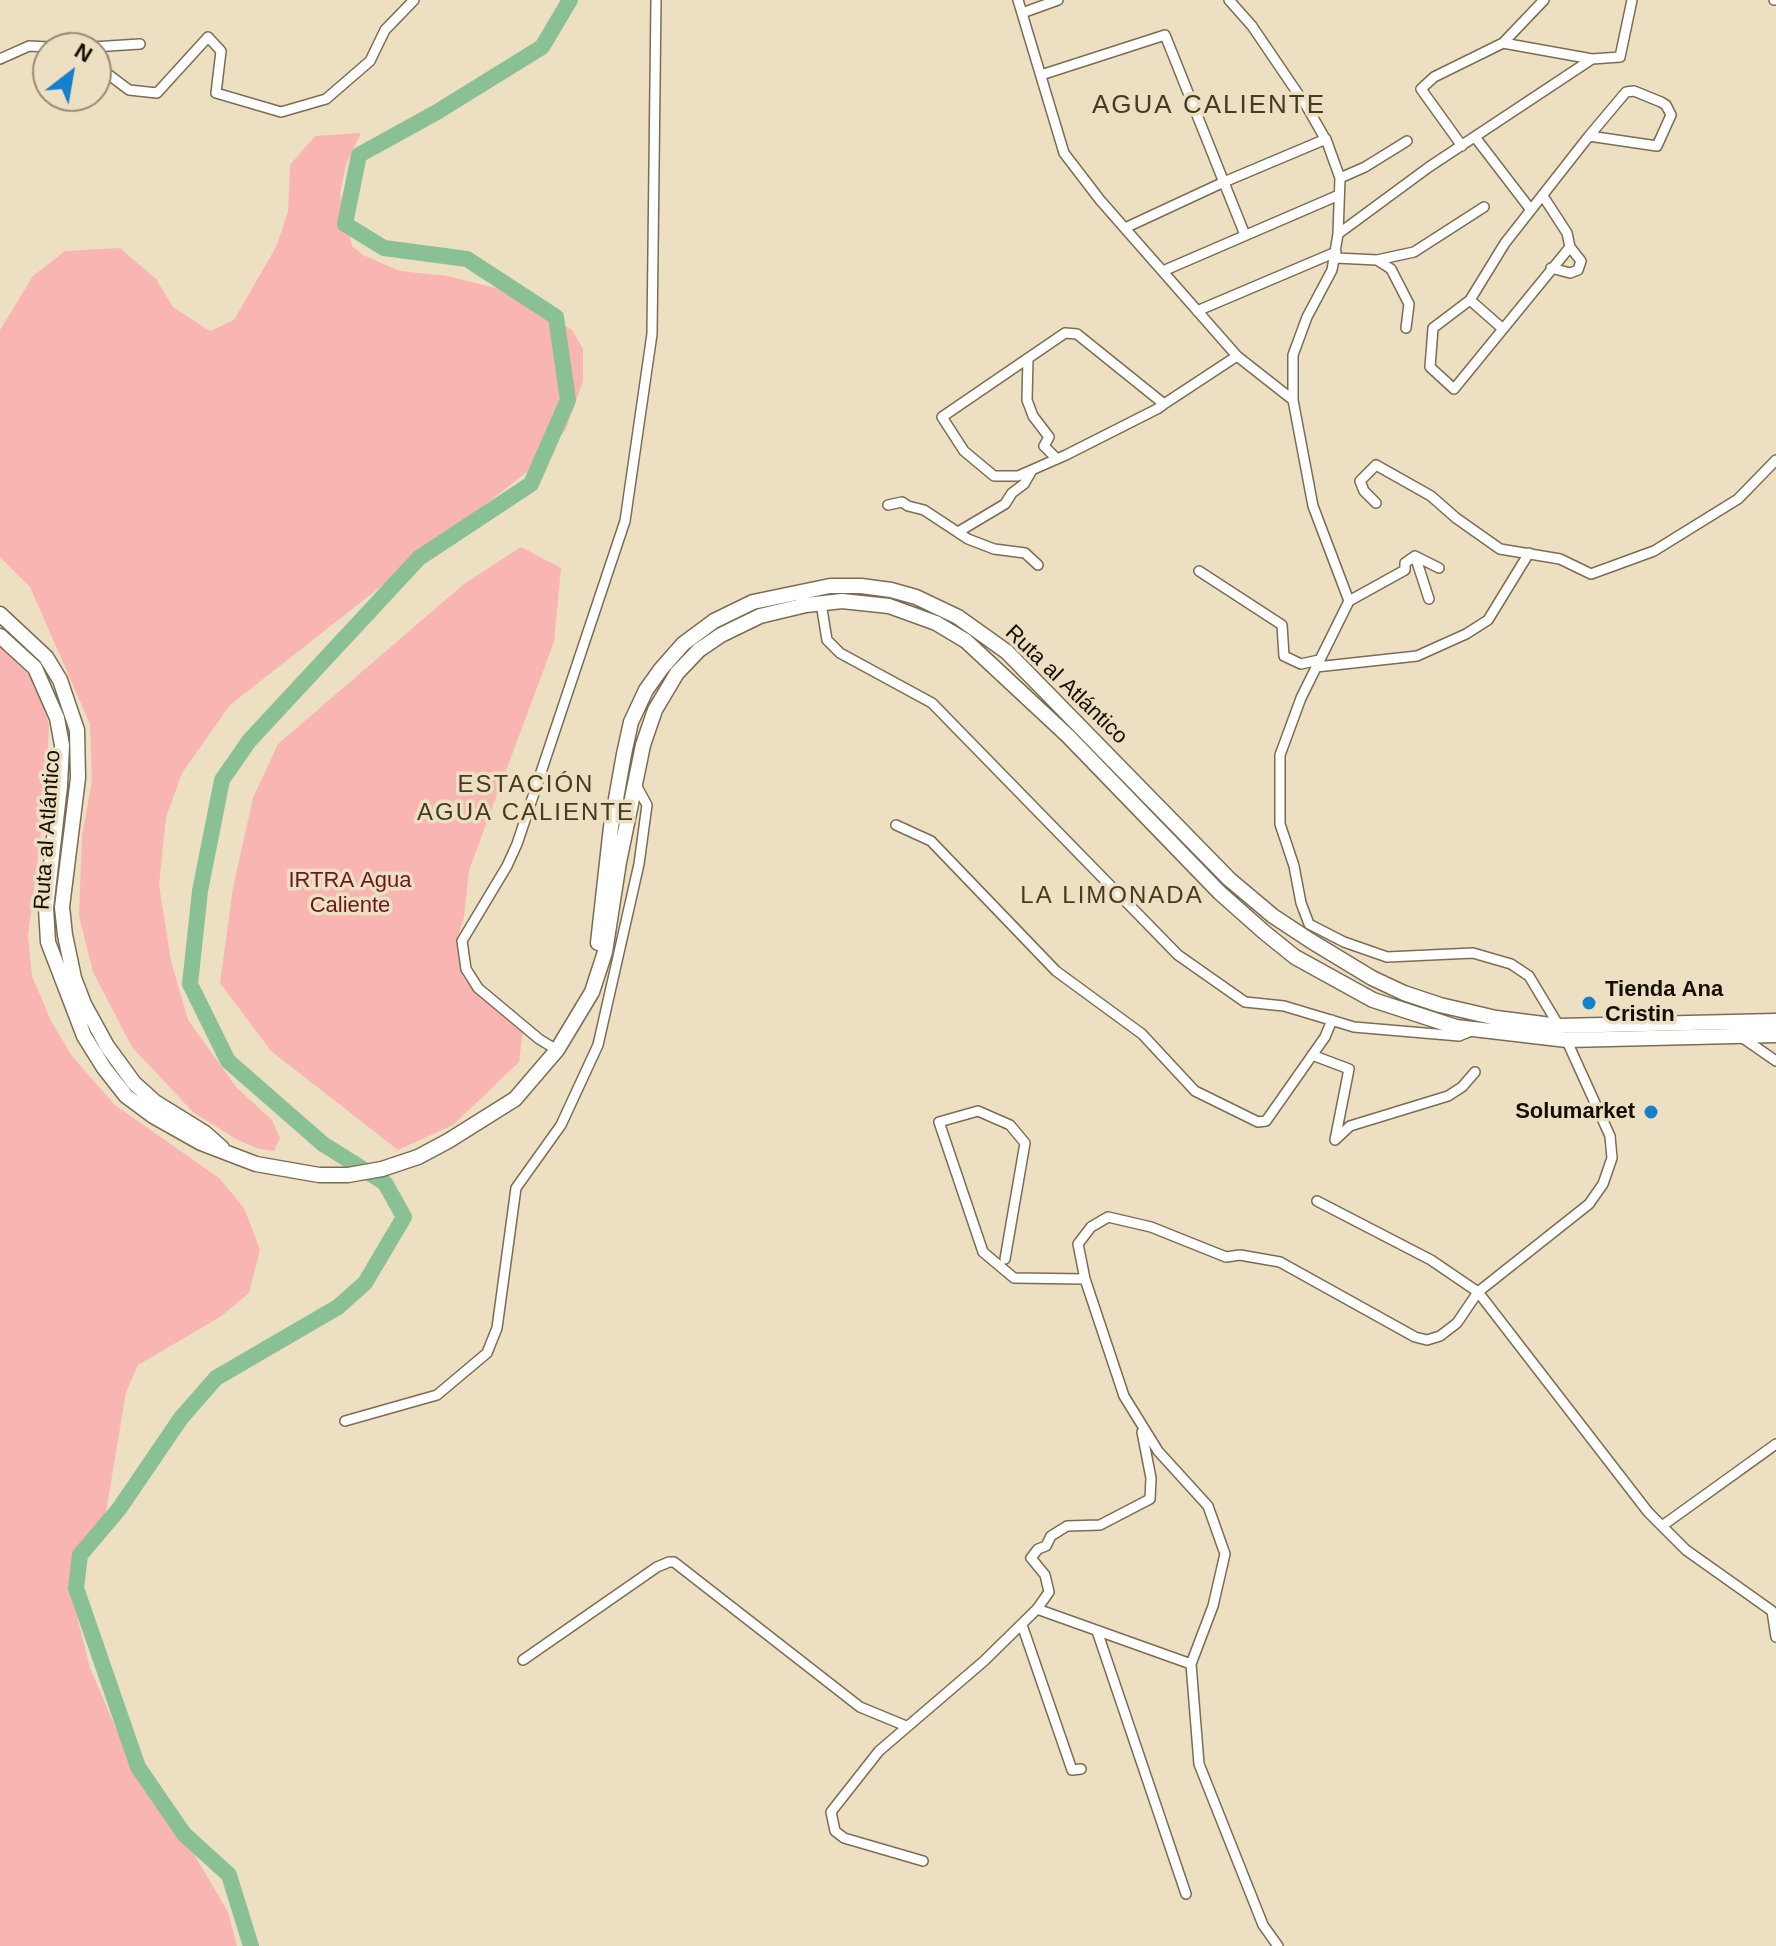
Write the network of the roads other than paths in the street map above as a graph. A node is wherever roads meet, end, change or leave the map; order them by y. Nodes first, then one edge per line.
1 (414, 0) edge
2 (656, 0) edge
3 (1018, 0) edge
4 (1058, 0) edge
5 (1229, 0) edge
6 (1544, 0) edge
7 (1618, 0) edge
8 (1631, 1) edge
9 (1022, 13) junction
10 (1503, 43) junction
11 (140, 44) dead end
12 (32, 46) edge
13 (112, 46) edge
14 (0, 59) edge
15 (1592, 59) junction
16 (1041, 75) junction
17 (112, 77) edge
18 (1589, 136) junction
19 (1475, 137) junction
20 (1326, 139) junction
21 (1407, 141) dead end
22 (1462, 146) junction
23 (1340, 178) junction
24 (1224, 182) junction
25 (1339, 195) junction
26 (1543, 196) junction
27 (1484, 207) dead end
28 (1531, 210) junction
29 (1125, 228) junction
30 (1338, 234) junction
31 (1245, 235) junction
32 (1570, 247) junction
33 (1336, 255) junction
34 (1377, 260) junction
35 (1551, 268) junction
36 (1163, 271) junction
37 (1470, 300) junction
38 (1197, 311) junction
39 (1406, 328) dead end
40 (1503, 329) junction
41 (1237, 356) junction
42 (1028, 358) junction
43 (1293, 400) junction
44 (1164, 404) junction
45 (1057, 459) junction
46 (1776, 460) edge
47 (1031, 471) junction
48 (1376, 503) dead end
49 (888, 505) dead end
50 (958, 532) junction
51 (1529, 553) junction
52 (1415, 556) junction
53 (1038, 565) dead end
54 (1439, 568) dead end
55 (1199, 571) dead end
56 (1429, 599) dead end
57 (1349, 601) junction
58 (821, 603) junction
59 (0, 614) edge
60 (0, 636) edge
61 (1318, 663) junction
62 (635, 782) junction
63 (896, 825) dead end
64 (1332, 1020) junction
65 (1776, 1021) edge
66 (1559, 1026) junction
67 (1474, 1030) junction
68 (1776, 1035) edge
69 (1740, 1036) junction
70 (1567, 1040) junction
71 (554, 1048) junction
72 (1312, 1055) junction
73 (1776, 1061) edge
74 (1475, 1072) dead end
75 (230, 1154) junction
76 (1317, 1201) dead end
77 (1005, 1259) dead end
78 (1085, 1279) junction
79 (1478, 1292) junction
80 (345, 1421) dead end
81 (1141, 1423) junction
82 (1776, 1444) edge
83 (1662, 1526) junction
84 (1037, 1609) junction
85 (1774, 1609) edge
86 (1022, 1625) junction
87 (1097, 1631) junction
88 (1776, 1637) edge
89 (523, 1660) dead end
90 (1191, 1664) junction
91 (906, 1726) junction
92 (1081, 1769) dead end
93 (923, 1861) dead end
94 (1186, 1894) dead end
95 (1276, 1945) edge

1 - 17 street
2 - 71 street
3 - 9 street
4 - 9 street
5 - 20 street
6 - 10 street
7 - 8 street
8 - 15 street
9 - 16 street
10 - 15 street
10 - 22 street
11 - 13 street
12 - 14 street
15 - 19 street
16 - 24 street
16 - 29 street
18 - 18 street
18 - 26 street
19 - 22 street
19 - 28 street
20 - 23 street
20 - 24 street
21 - 23 street
22 - 30 street
23 - 25 street
24 - 29 street
24 - 31 street
25 - 30 street
25 - 31 street
26 - 28 street
26 - 32 street
27 - 34 street
28 - 37 street
29 - 36 street
30 - 33 street
31 - 36 street
32 - 35 street
32 - 35 street
33 - 34 street
33 - 38 street
33 - 43 street
34 - 39 street
35 - 40 street
36 - 38 street
37 - 40 street
37 - 40 street
38 - 41 street
41 - 43 street
41 - 44 street
42 - 44 street
42 - 45 street
42 - 47 street
43 - 57 street
44 - 45 street
45 - 47 street
46 - 51 street
47 - 50 street
48 - 51 street
49 - 50 street
50 - 53 street
51 - 61 street
52 - 54 street
52 - 56 street
52 - 57 street
55 - 61 street
57 - 61 street
58 - 62 highway, Ruta al Atlántico
58 - 64 street
58 - 67 highway, Ruta al Atlántico
59 - 75 highway, Ruta al Atlántico
60 - 75 highway, Ruta al Atlántico
61 - 66 street
62 - 71 highway, Ruta al Atlántico
62 - 80 street
63 - 72 street
64 - 67 street
64 - 72 street
65 - 66 highway, Ruta al Atlántico
66 - 70 street
66 - 71 highway, Ruta al Atlántico
67 - 70 highway, Ruta al Atlántico
68 - 69 highway, Ruta al Atlántico
69 - 70 highway, Ruta al Atlántico
69 - 73 street
70 - 79 street
71 - 75 highway, Ruta al Atlántico
72 - 74 street
76 - 79 street
77 - 78 street
78 - 79 street
78 - 81 street
79 - 83 street
81 - 84 street
81 - 90 street
82 - 83 street
83 - 85 street
84 - 86 street
84 - 87 street
85 - 88 street
86 - 91 street
86 - 92 street
87 - 90 street
87 - 94 street
89 - 91 street
90 - 95 street
91 - 93 street

